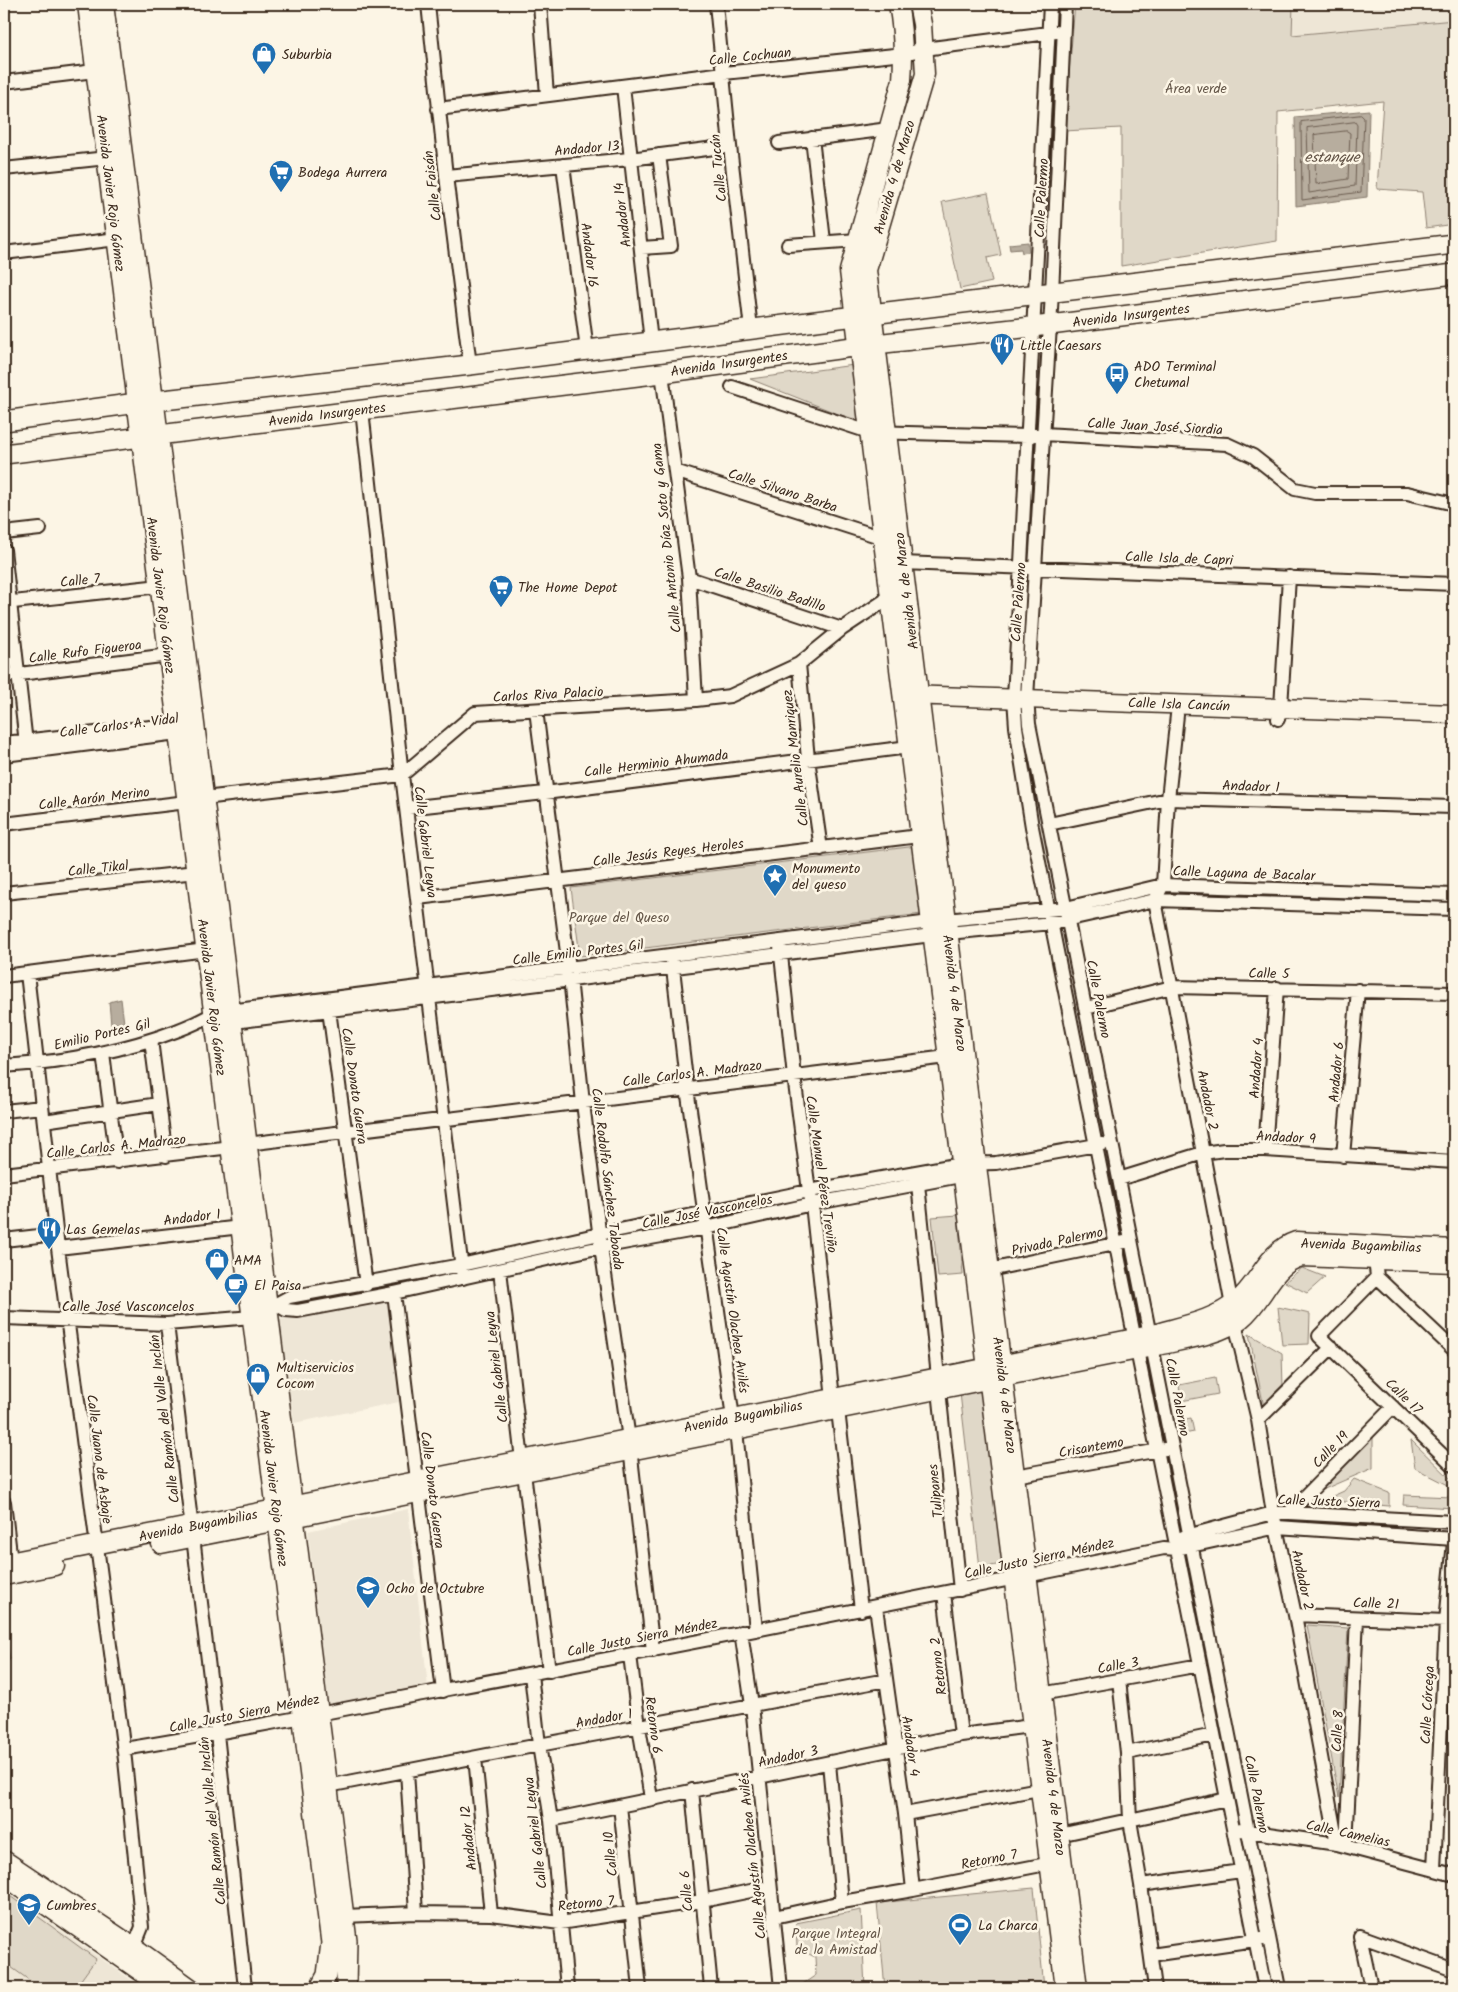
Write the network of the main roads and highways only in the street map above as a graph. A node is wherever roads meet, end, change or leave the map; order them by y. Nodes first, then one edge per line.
1 (87, 4) edge
2 (104, 4) edge
3 (898, 4) edge
4 (918, 4) edge
5 (104, 70) junction
6 (1454, 244) edge
7 (1454, 274) edge
8 (863, 315) junction
9 (678, 338) junction
10 (867, 345) junction
11 (682, 370) junction
12 (145, 402) junction
13 (4, 421) edge
14 (150, 435) junction
15 (4, 454) edge
16 (891, 538) junction
17 (898, 595) junction
18 (911, 700) junction
19 (1021, 703) junction
20 (1280, 713) junction
21 (1454, 714) edge
22 (1454, 726) edge
23 (184, 729) junction
24 (196, 800) junction
25 (928, 835) junction
26 (219, 1018) junction
27 (239, 1145) junction
28 (969, 1169) junction
29 (1447, 1256) edge
30 (1144, 1342) junction
31 (994, 1372) junction
32 (285, 1514) junction
33 (6, 1567) edge
34 (1020, 1577) junction
35 (311, 1716) junction
36 (4, 1860) edge
37 (1055, 1862) junction
38 (4, 1876) edge
39 (339, 1942) junction
40 (164, 1988) edge
41 (191, 1988) edge
42 (320, 1988) edge
43 (346, 1988) edge
44 (1065, 1988) edge
45 (1078, 1988) edge

1 - 5 main road, Avenida Javier Rojo Gómez
2 - 5 main road, Avenida Javier Rojo Gómez
3 - 8 main road, Avenida 4 de Marzo
4 - 8 main road, Avenida 4 de Marzo
5 - 12 main road, Avenida Javier Rojo Gómez
5 - 12 main road, Avenida Javier Rojo Gómez
6 - 8 main road
7 - 10 main road, Avenida Insurgentes
8 - 9 main road
8 - 10 main road, Avenida 4 de Marzo
9 - 11 main road
9 - 12 main road
10 - 11 main road, Avenida Insurgentes
10 - 16 main road, Avenida 4 de Marzo
11 - 14 main road, Avenida Insurgentes
12 - 13 main road
12 - 14 main road, Avenida Javier Rojo Gómez
14 - 15 main road, Avenida Insurgentes
14 - 23 main road, Avenida Javier Rojo Gómez
14 - 23 main road, Avenida Javier Rojo Gómez
16 - 17 main road, Avenida 4 de Marzo
16 - 17 main road, Avenida 4 de Marzo
17 - 18 main road, Avenida 4 de Marzo
18 - 19 main road, Calle Isla Cancún
18 - 25 main road, Avenida 4 de Marzo
18 - 25 main road, Avenida 4 de Marzo
19 - 20 main road, Calle Isla Cancún
19 - 20 main road, Calle Isla Cancún
20 - 21 main road, Calle Isla Cancún
20 - 22 main road, Calle Isla Cancún
23 - 24 main road, Avenida Javier Rojo Gómez
24 - 26 main road, Avenida Javier Rojo Gómez
24 - 26 main road, Avenida Javier Rojo Gómez
25 - 28 main road, Avenida 4 de Marzo
26 - 27 main road, Avenida Javier Rojo Gómez
27 - 32 main road, Avenida Javier Rojo Gómez
27 - 32 main road, Avenida Javier Rojo Gómez
28 - 31 main road, Avenida 4 de Marzo
28 - 31 main road, Avenida 4 de Marzo
29 - 30 main road, Avenida Bugambilias
29 - 30 main road, Avenida Bugambilias
30 - 31 main road, Avenida Bugambilias
31 - 32 main road, Avenida Bugambilias
31 - 34 main road, Avenida 4 de Marzo
31 - 34 main road, Avenida 4 de Marzo
32 - 33 main road, Avenida Bugambilias
32 - 35 main road, Avenida Javier Rojo Gómez
34 - 37 main road, Avenida 4 de Marzo
34 - 37 main road, Avenida 4 de Marzo
35 - 39 main road, Avenida Javier Rojo Gómez
35 - 39 main road, Avenida Javier Rojo Gómez
36 - 41 main road
37 - 44 main road, Avenida 4 de Marzo
37 - 45 main road, Avenida 4 de Marzo
38 - 40 main road
39 - 42 main road, Avenida Javier Rojo Gómez
39 - 43 main road, Avenida Javier Rojo Gómez

